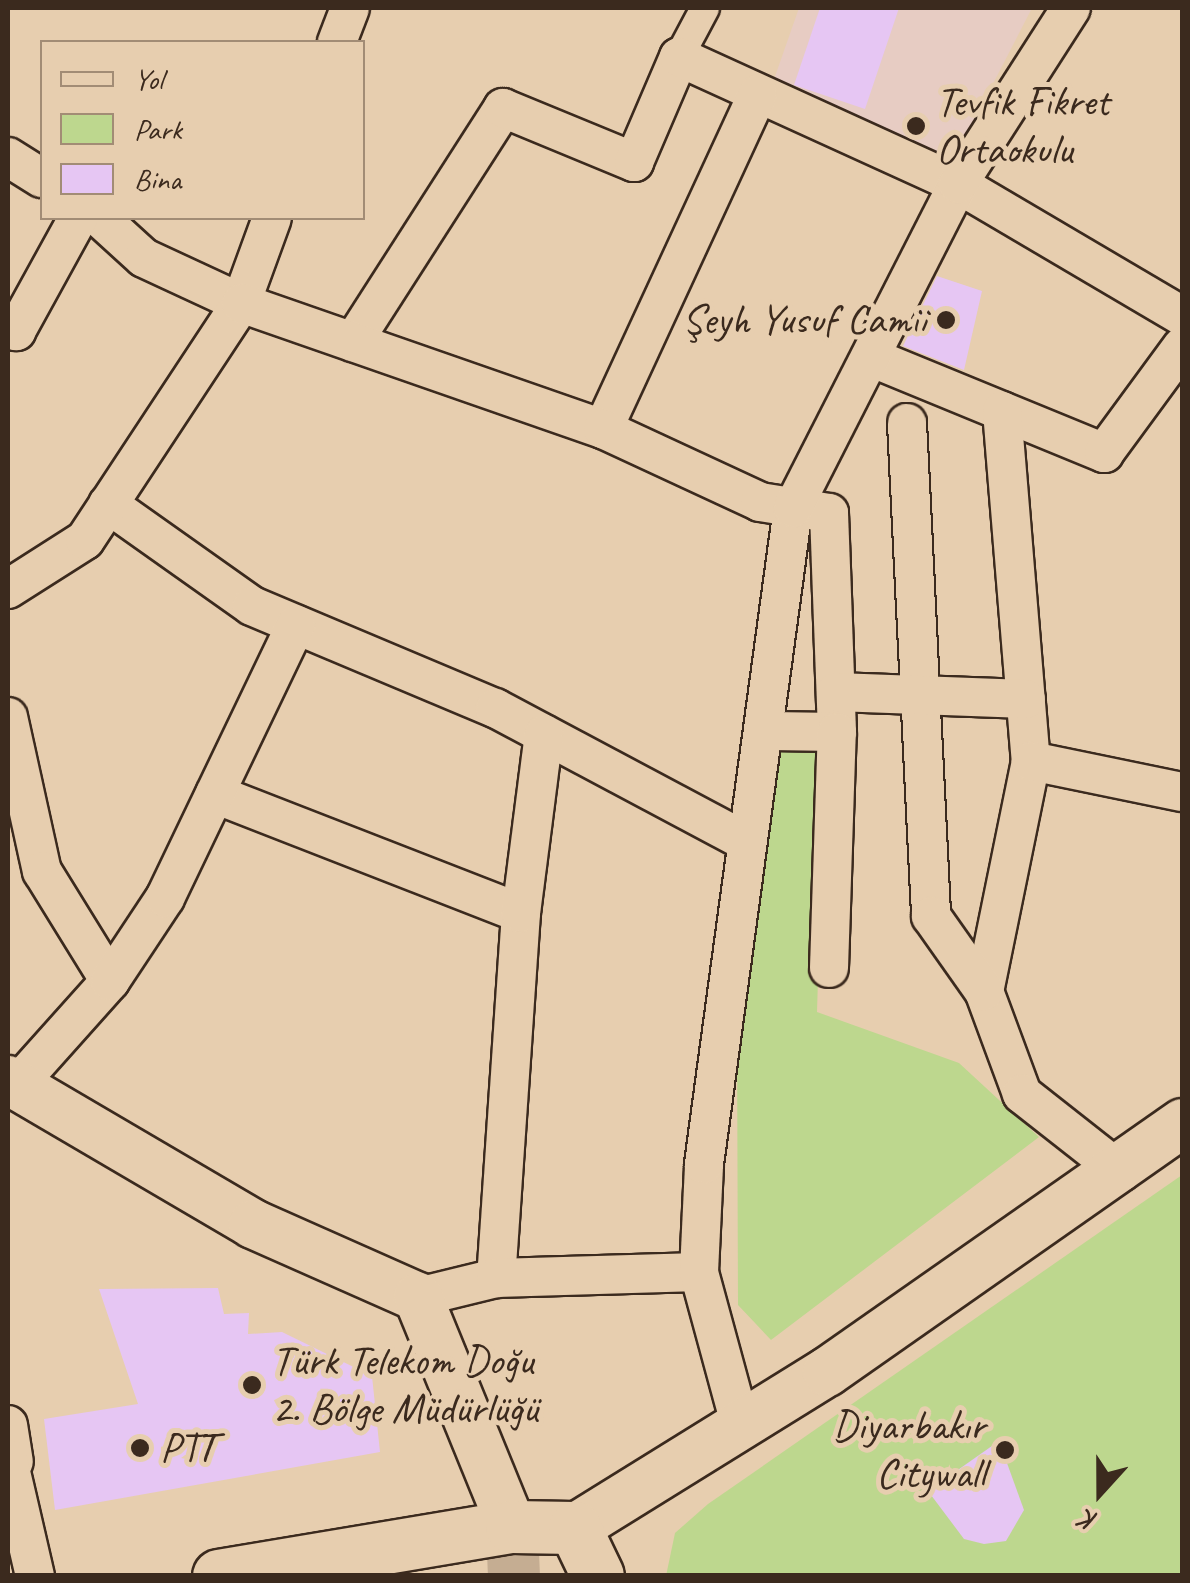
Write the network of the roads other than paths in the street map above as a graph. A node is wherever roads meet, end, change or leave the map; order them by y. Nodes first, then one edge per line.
1 (350, 8) edge
2 (705, 8) edge
3 (1071, 8) edge
4 (338, 40) edge
5 (679, 57) junction
6 (758, 94) junction
7 (8, 158) edge
8 (40, 177) edge
9 (958, 184) junction
10 (77, 220) edge
11 (102, 220) edge
12 (271, 220) edge
13 (241, 302) junction
14 (1182, 316) edge
15 (8, 328) edge
16 (353, 342) junction
17 (1182, 347) edge
18 (875, 358) junction
19 (1002, 411) junction
20 (907, 423) dead end
21 (603, 429) junction
22 (108, 504) junction
23 (793, 508) junction
24 (8, 590) edge
25 (296, 625) junction
26 (836, 692) junction
27 (921, 698) junction
28 (1026, 699) junction
29 (8, 726) edge
30 (770, 731) junction
31 (837, 732) junction
32 (544, 734) junction
33 (1030, 761) junction
34 (1182, 792) edge
35 (215, 794) junction
36 (741, 838) junction
37 (521, 913) junction
38 (829, 968) dead end
39 (110, 981) junction
40 (984, 991) junction
41 (12, 1082) edge
42 (1182, 1123) edge
43 (1121, 1172) junction
44 (699, 1272) junction
45 (496, 1278) junction
46 (418, 1297) junction
47 (741, 1427) junction
48 (10, 1449) edge
49 (512, 1528) junction
50 (575, 1528) junction
51 (34, 1576) edge
52 (219, 1576) edge
53 (598, 1576) edge

1 - 4 street
2 - 5 street
3 - 9 street
5 - 6 street
5 - 16 street
6 - 9 street
6 - 21 street
7 - 8 street
9 - 14 street
9 - 18 street
10 - 15 street
11 - 13 street
12 - 13 street
13 - 16 street
13 - 22 street
16 - 21 street
17 - 19 street
18 - 19 street
18 - 23 street
19 - 28 street
20 - 27 street
21 - 23 street
22 - 24 street
22 - 25 street
23 - 26 street
23 - 30 street
25 - 32 street
25 - 35 street
26 - 27 street
26 - 31 street
27 - 28 street
27 - 40 street
28 - 33 street
29 - 39 street
30 - 31 street
30 - 36 street
31 - 38 street
32 - 36 street
32 - 37 street
33 - 34 street
33 - 40 street
35 - 37 street
35 - 39 street
36 - 44 street
37 - 45 street
39 - 41 street
40 - 43 street
41 - 46 street
42 - 43 street
43 - 47 street
44 - 45 street
44 - 47 street
45 - 46 street
46 - 49 street
47 - 50 street
48 - 51 street
49 - 50 main road
49 - 52 main road
50 - 53 main road

